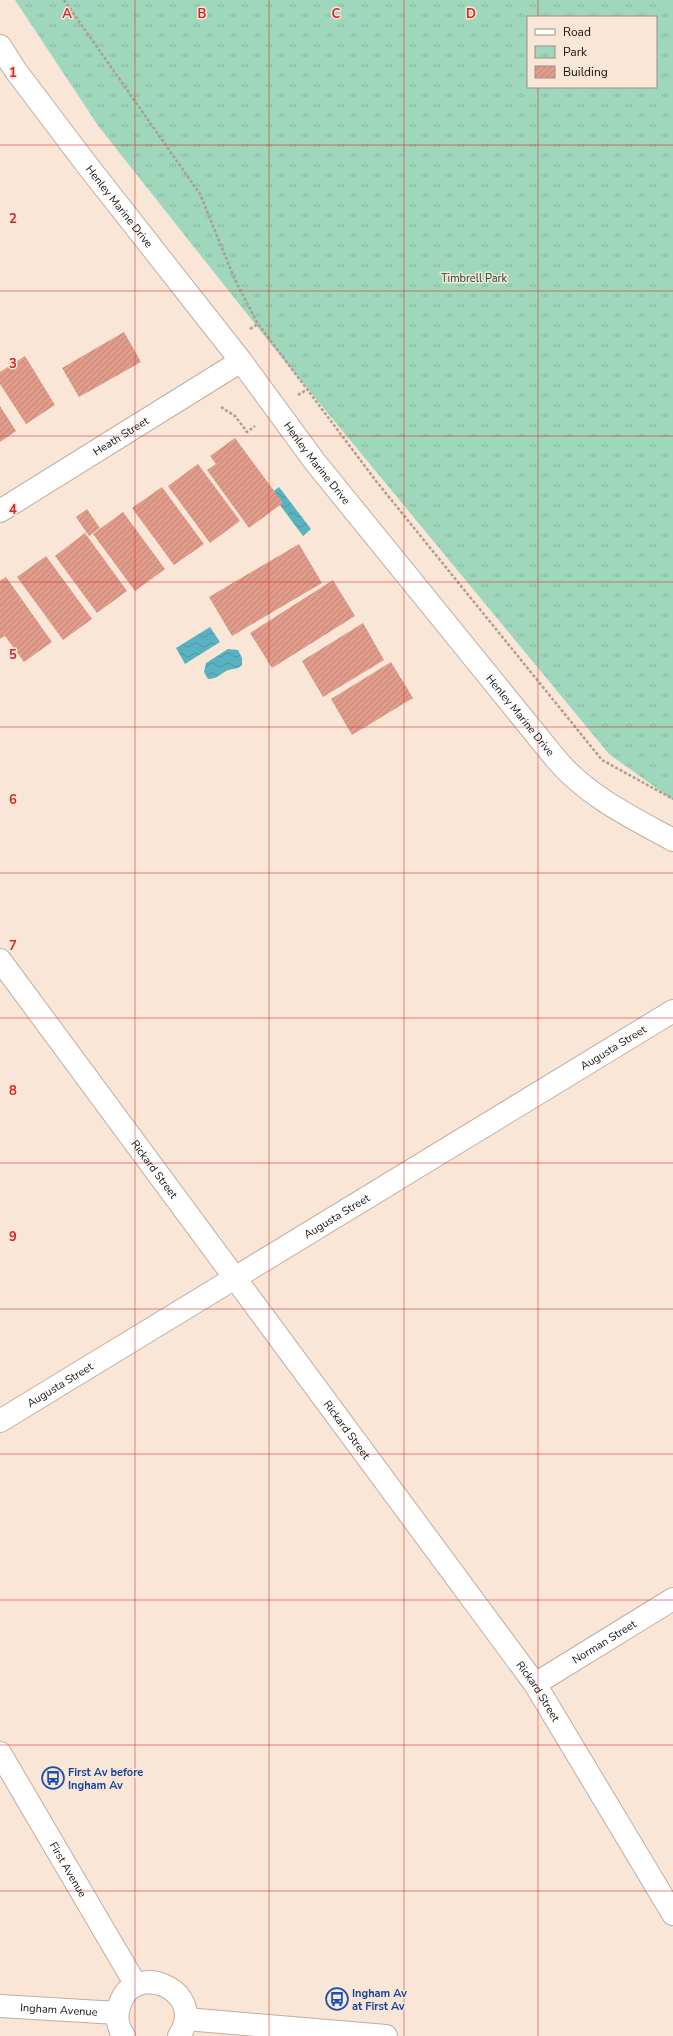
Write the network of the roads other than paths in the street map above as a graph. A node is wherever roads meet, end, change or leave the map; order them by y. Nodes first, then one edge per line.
1 (0, 46) edge
2 (241, 361) junction
3 (0, 511) edge
4 (673, 840) edge
5 (0, 960) edge
6 (673, 1011) edge
7 (235, 1278) junction
8 (0, 1421) edge
9 (673, 1599) edge
10 (535, 1684) junction
11 (0, 1753) edge
12 (673, 1914) edge
13 (136, 1985) junction
14 (0, 2006) edge
15 (117, 2013) junction
16 (183, 2027) edge
17 (124, 2036) edge
18 (386, 2036) edge

1 - 2 street, Henley Marine Drive
2 - 3 street, Heath Street
2 - 4 street, Henley Marine Drive
5 - 7 street, Rickard Street
6 - 7 street, Augusta Street
7 - 8 street, Augusta Street
7 - 10 street, Rickard Street
9 - 10 street, Norman Street
10 - 12 street, Rickard Street
11 - 13 street, First Avenue
13 - 15 street
13 - 16 street
14 - 15 street, Ingham Avenue
15 - 17 street
16 - 18 street

